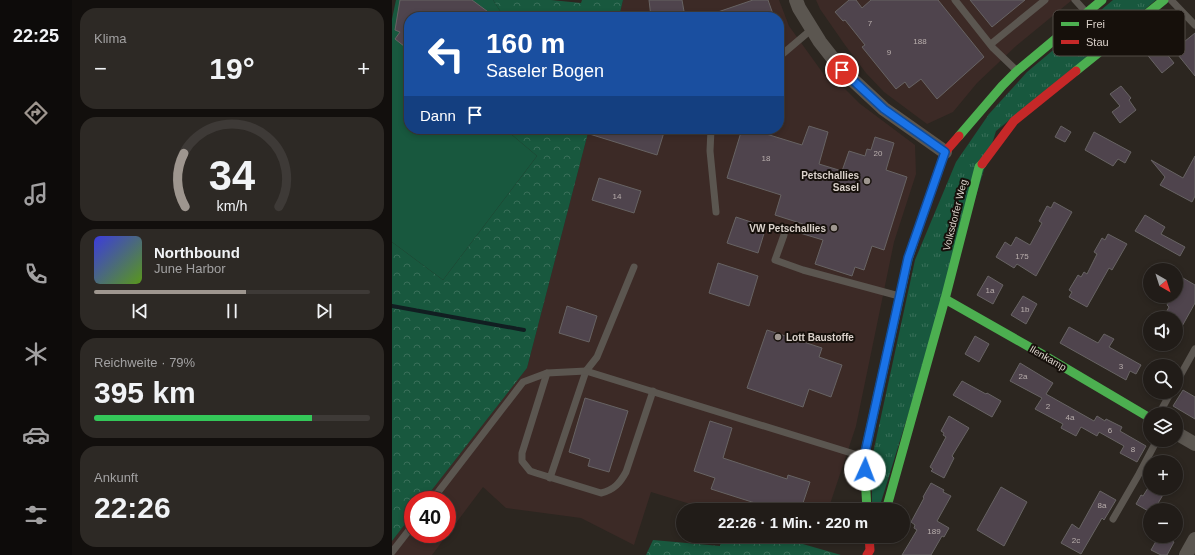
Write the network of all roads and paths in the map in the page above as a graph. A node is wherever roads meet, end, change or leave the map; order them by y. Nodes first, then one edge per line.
1 (796, 0) edge
2 (955, 0) edge
3 (1045, 0) edge
4 (1075, 0) edge
5 (1102, 0) edge
6 (1164, 0) edge
7 (1171, 0) edge
8 (1085, 10) edge
9 (1090, 10) edge
10 (1152, 10) edge
11 (1181, 10) edge
12 (1185, 15) edge
13 (1195, 25) edge
14 (812, 29) junction
15 (1053, 41) edge
16 (991, 44) junction
17 (784, 53) edge
18 (1095, 56) edge
19 (1017, 71) junction
20 (711, 134) edge
21 (945, 152) junction
22 (716, 212) dead end
23 (784, 234) dead end
24 (634, 267) dead end
25 (900, 296) junction
26 (945, 299) junction
27 (1195, 348) edge
28 (1183, 370) edge
29 (586, 371) junction
30 (547, 372) junction
31 (653, 391) junction
32 (1143, 414) edge
33 (1183, 437) edge
34 (1195, 444) edge
35 (1153, 447) edge
36 (864, 457) junction
37 (550, 478) junction
38 (439, 491) edge
39 (867, 503) edge
40 (888, 503) edge
41 (1113, 519) dead end
42 (404, 537) edge
43 (1195, 539) edge
44 (870, 543) edge
45 (392, 552) edge
46 (868, 555) edge
47 (1186, 555) edge

1 - 14 street
2 - 16 lane
3 - 16 lane
4 - 8 lane
5 - 9 street
6 - 10 street, Volksdorfer Weg
7 - 11 lane
12 - 13 lane
14 - 17 lane
14 - 21 street
15 - 19 street
16 - 19 lane
18 - 26 street, Volksdorfer Weg
19 - 21 street
20 - 22 lane
21 - 25 street
23 - 25 lane
24 - 29 lane
25 - 36 street
26 - 32 street, Ilenkamp
26 - 40 street, Volksdorfer Weg
27 - 28 lane
29 - 30 lane
29 - 31 lane
29 - 37 lane
30 - 37 lane
30 - 38 lane
31 - 36 lane
31 - 37 lane
33 - 34 street
35 - 41 lane
36 - 39 street
42 - 45 lane
43 - 47 street
44 - 46 street

